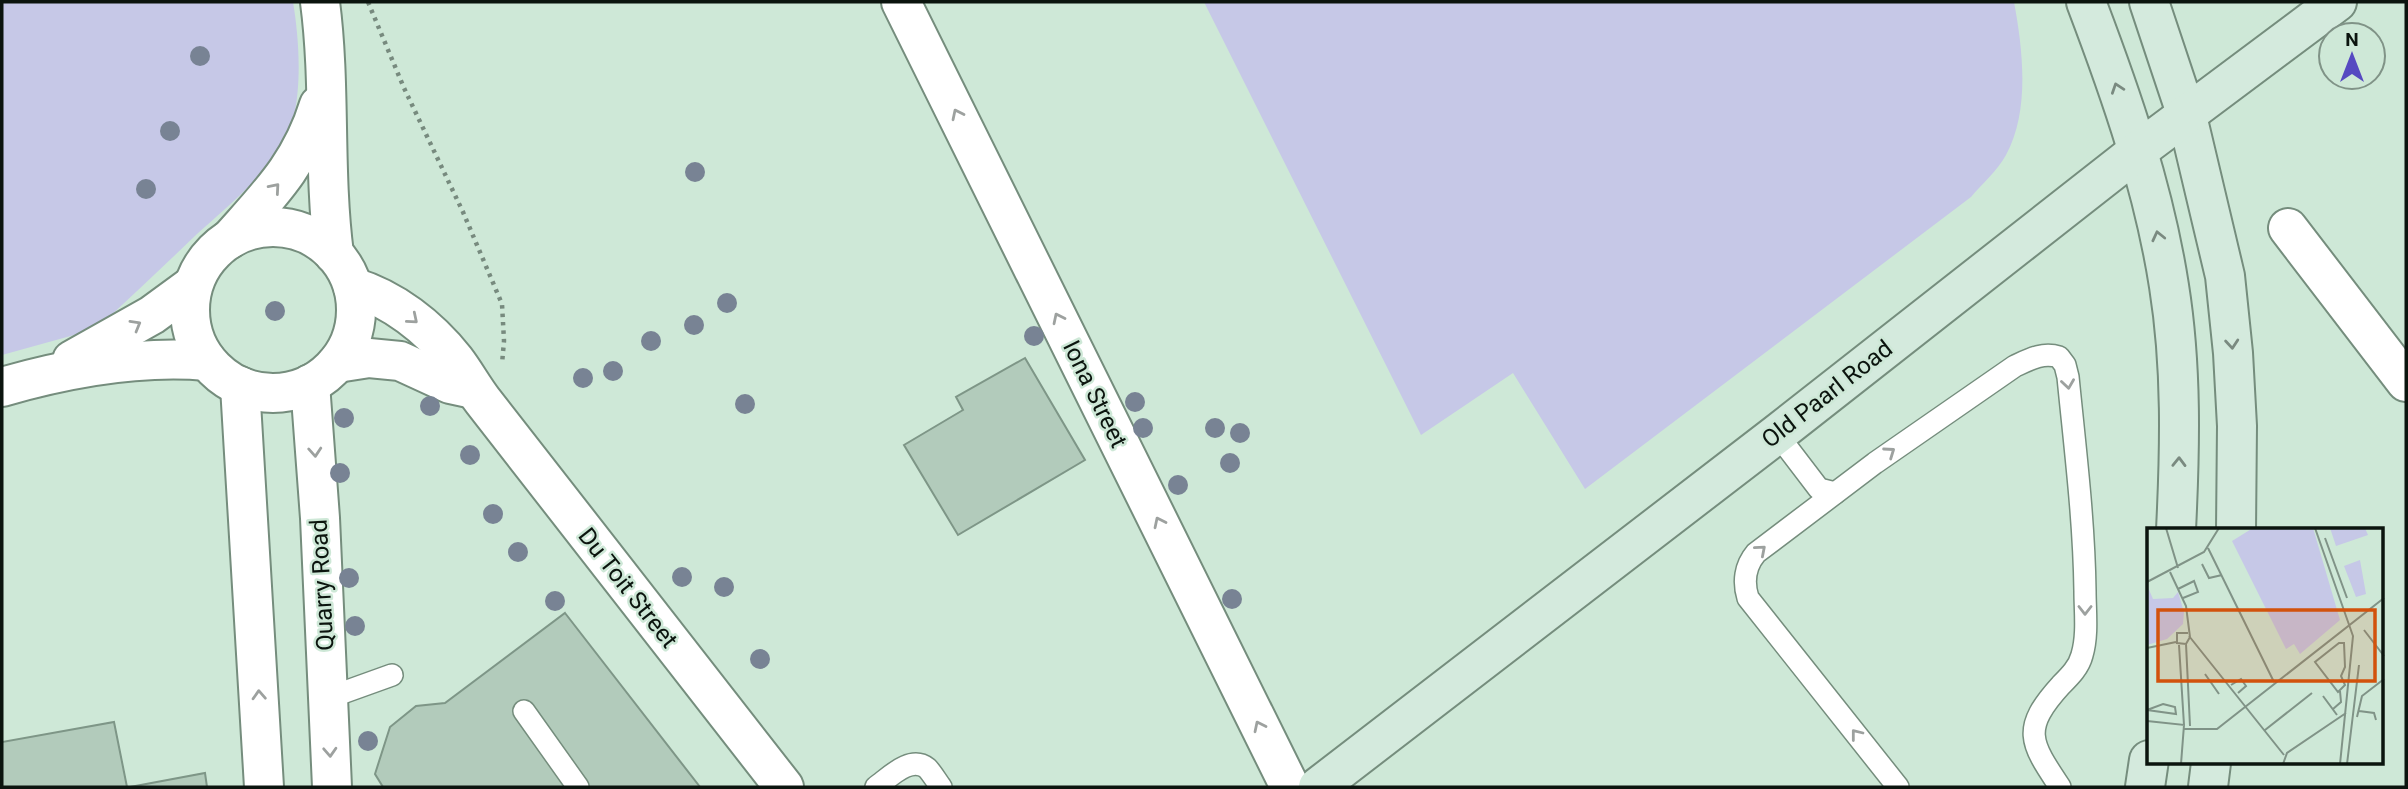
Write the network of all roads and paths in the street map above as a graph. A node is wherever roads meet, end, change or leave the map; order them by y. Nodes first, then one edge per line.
1 (320, 2) edge
2 (368, 2) edge
3 (901, 2) edge
4 (2086, 2) edge
5 (2150, 2) edge
6 (2337, 2) edge
7 (325, 88) junction
8 (2187, 116) junction
9 (2139, 150) junction
10 (2288, 228) dead end
11 (230, 239) junction
12 (334, 254) junction
13 (193, 285) junction
14 (353, 288) junction
15 (207, 361) junction
16 (324, 373) junction
17 (488, 378) junction
18 (17, 382) edge
19 (2406, 382) edge
20 (240, 386) junction
21 (1777, 433) junction
22 (1835, 493) junction
23 (2176, 528) edge
24 (2236, 528) edge
25 (392, 675) dead end
26 (328, 698) junction
27 (524, 711) dead end
28 (2148, 764) edge
29 (2211, 764) edge
30 (264, 787) edge
31 (332, 787) edge
32 (578, 787) edge
33 (784, 787) edge
34 (876, 787) edge
35 (941, 787) edge
36 (1290, 787) edge
37 (1318, 787) edge
38 (1898, 787) edge
39 (2060, 787) edge
40 (2145, 787) edge
41 (2208, 787) edge

1 - 7 street
2 - 17 path
36 -> 3 street, Iona Street
9 -> 4 main road
5 - 8 main road
6 - 8 main road, Old Paarl Road
11 -> 7 street
7 - 12 street
8 - 9 main road, Old Paarl Road
8 -> 24 main road
9 - 21 main road, Old Paarl Road
23 -> 9 main road
10 - 19 street
11 - 12 street
11 - 13 street
12 - 14 street
13 - 15 street
18 -> 13 street
14 - 16 street
14 -> 17 street, Du Toit Street
15 - 18 street
15 - 20 street
16 - 17 street
16 - 20 street
16 -> 26 street, Quarry Road
17 - 33 street, Du Toit Street
30 -> 20 street
21 - 22 lane
21 - 37 main road, Old Paarl Road
38 -> 22 lane
22 -> 39 lane
25 - 26 lane
26 -> 31 street, Quarry Road
27 - 32 lane
28 - 40 main road
29 - 41 main road
34 - 35 lane

